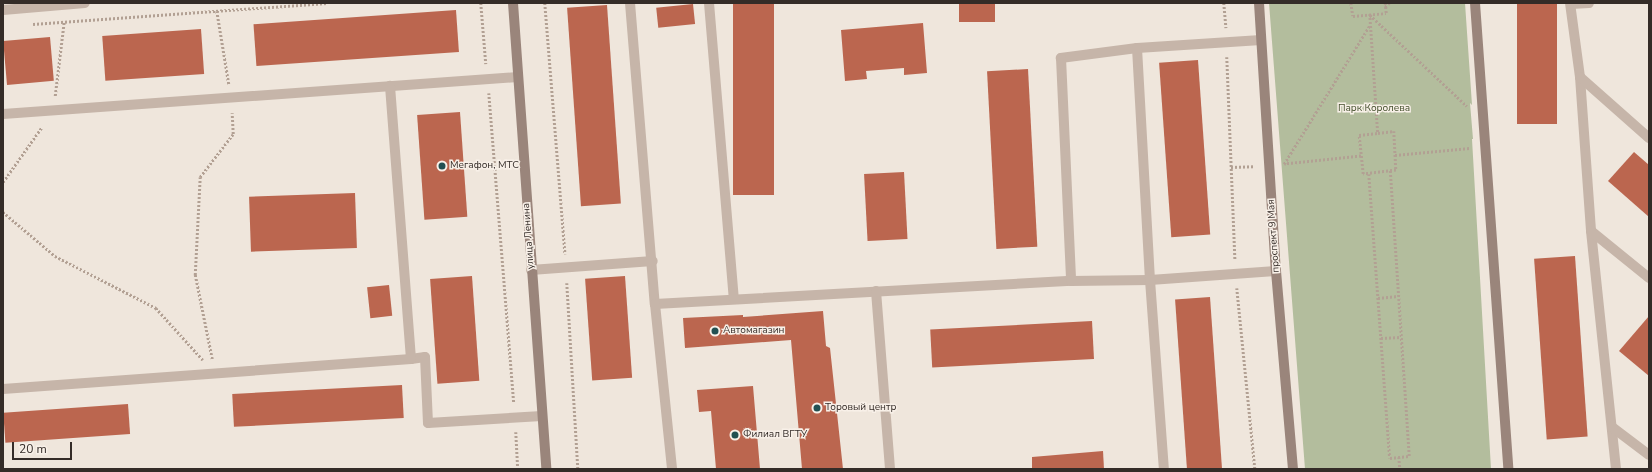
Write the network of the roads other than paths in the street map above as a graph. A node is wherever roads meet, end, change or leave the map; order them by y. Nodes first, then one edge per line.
1 (85, 3) edge
2 (513, 3) edge
3 (630, 3) edge
4 (709, 3) edge
5 (1259, 3) edge
6 (1475, 3) edge
7 (1589, 3) edge
8 (1570, 4) edge
9 (3, 10) edge
10 (1261, 40) junction
11 (1137, 48) junction
12 (518, 77) junction
13 (1580, 78) junction
14 (390, 86) junction
15 (3, 114) edge
16 (1649, 138) edge
17 (1592, 231) junction
18 (653, 261) junction
19 (531, 270) junction
20 (1276, 271) junction
21 (1649, 278) edge
22 (1150, 280) junction
23 (1071, 281) junction
24 (876, 291) junction
25 (734, 299) junction
26 (655, 304) junction
27 (411, 359) junction
28 (3, 389) edge
29 (542, 416) junction
30 (1612, 427) junction
31 (1649, 455) edge
32 (546, 469) edge
33 (672, 469) edge
34 (890, 469) edge
35 (1164, 469) edge
36 (1293, 469) edge
37 (1508, 469) edge
38 (1616, 469) edge

1 - 9 street
2 - 12 street, улица Ленина
3 - 18 street
4 - 25 street
5 - 10 street, проспект 9 Мая
6 - 37 street
7 - 8 street
8 - 13 street
10 - 11 street
10 - 20 street, проспект 9 Мая
11 - 22 street
11 - 23 street
12 - 14 street
12 - 19 street, улица Ленина
13 - 16 street
13 - 17 street
14 - 15 street
14 - 27 street
17 - 21 street
17 - 30 street
18 - 19 street
18 - 26 street
19 - 29 street, улица Ленина
20 - 22 street
20 - 36 street, проспект 9 Мая
22 - 23 street
22 - 35 street
23 - 24 street
24 - 25 street
24 - 34 street
25 - 26 street
26 - 33 street
27 - 28 street
27 - 29 street
29 - 32 street, улица Ленина
30 - 31 street
30 - 38 street

